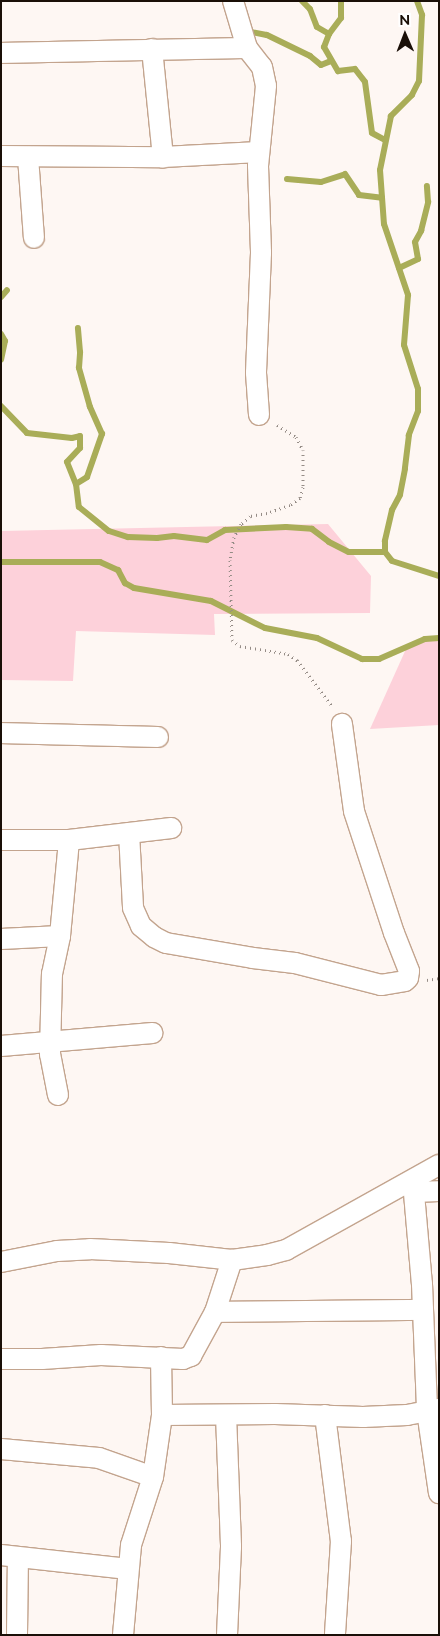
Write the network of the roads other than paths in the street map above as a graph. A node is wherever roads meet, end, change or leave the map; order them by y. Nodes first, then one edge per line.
1 (234, 1) edge
2 (247, 48) junction
3 (152, 49) junction
4 (1, 53) edge
5 (259, 152) junction
6 (1, 156) edge
7 (28, 157) junction
8 (163, 157) junction
9 (34, 238) dead end
10 (259, 415) road end
11 (342, 724) road end
12 (1, 734) edge
13 (158, 737) dead end
14 (171, 828) dead end
15 (129, 833) junction
16 (1, 840) edge
17 (69, 840) junction
18 (60, 936) junction
19 (1, 939) edge
20 (152, 1034) dead end
21 (51, 1042) junction
22 (1, 1046) edge
23 (58, 1095) dead end
24 (439, 1166) edge
25 (414, 1187) junction
26 (439, 1191) edge
27 (232, 1260) junction
28 (1, 1262) edge
29 (430, 1283) edge
30 (423, 1310) junction
31 (215, 1312) junction
32 (161, 1356) junction
33 (1, 1359) edge
34 (433, 1410) edge
35 (162, 1415) junction
36 (226, 1415) junction
37 (325, 1415) junction
38 (1, 1449) edge
39 (153, 1477) junction
40 (439, 1493) edge
41 (10, 1557) edge
42 (128, 1569) junction
43 (17, 1635) edge
44 (123, 1635) edge
45 (227, 1635) edge
46 (335, 1635) edge

1 - 2 street
2 - 3 street
2 - 5 street
3 - 4 street
3 - 8 street
5 - 8 street
5 - 10 street
6 - 7 street
7 - 8 street
7 - 9 street
11 - 15 street
12 - 13 street
14 - 15 street
15 - 17 street
16 - 17 street
17 - 18 street
18 - 19 street
18 - 21 street
20 - 21 street
21 - 22 street
21 - 23 street
24 - 25 street
25 - 26 street
25 - 27 street
25 - 29 street
27 - 28 street
27 - 31 street
29 - 30 street
30 - 31 street
30 - 34 street
31 - 32 street
32 - 33 street
32 - 35 street
34 - 37 street
34 - 40 street
35 - 36 street
35 - 39 street
36 - 37 street
36 - 45 street
37 - 46 street
38 - 39 street
39 - 42 street
41 - 42 street
41 - 43 street
42 - 44 street

